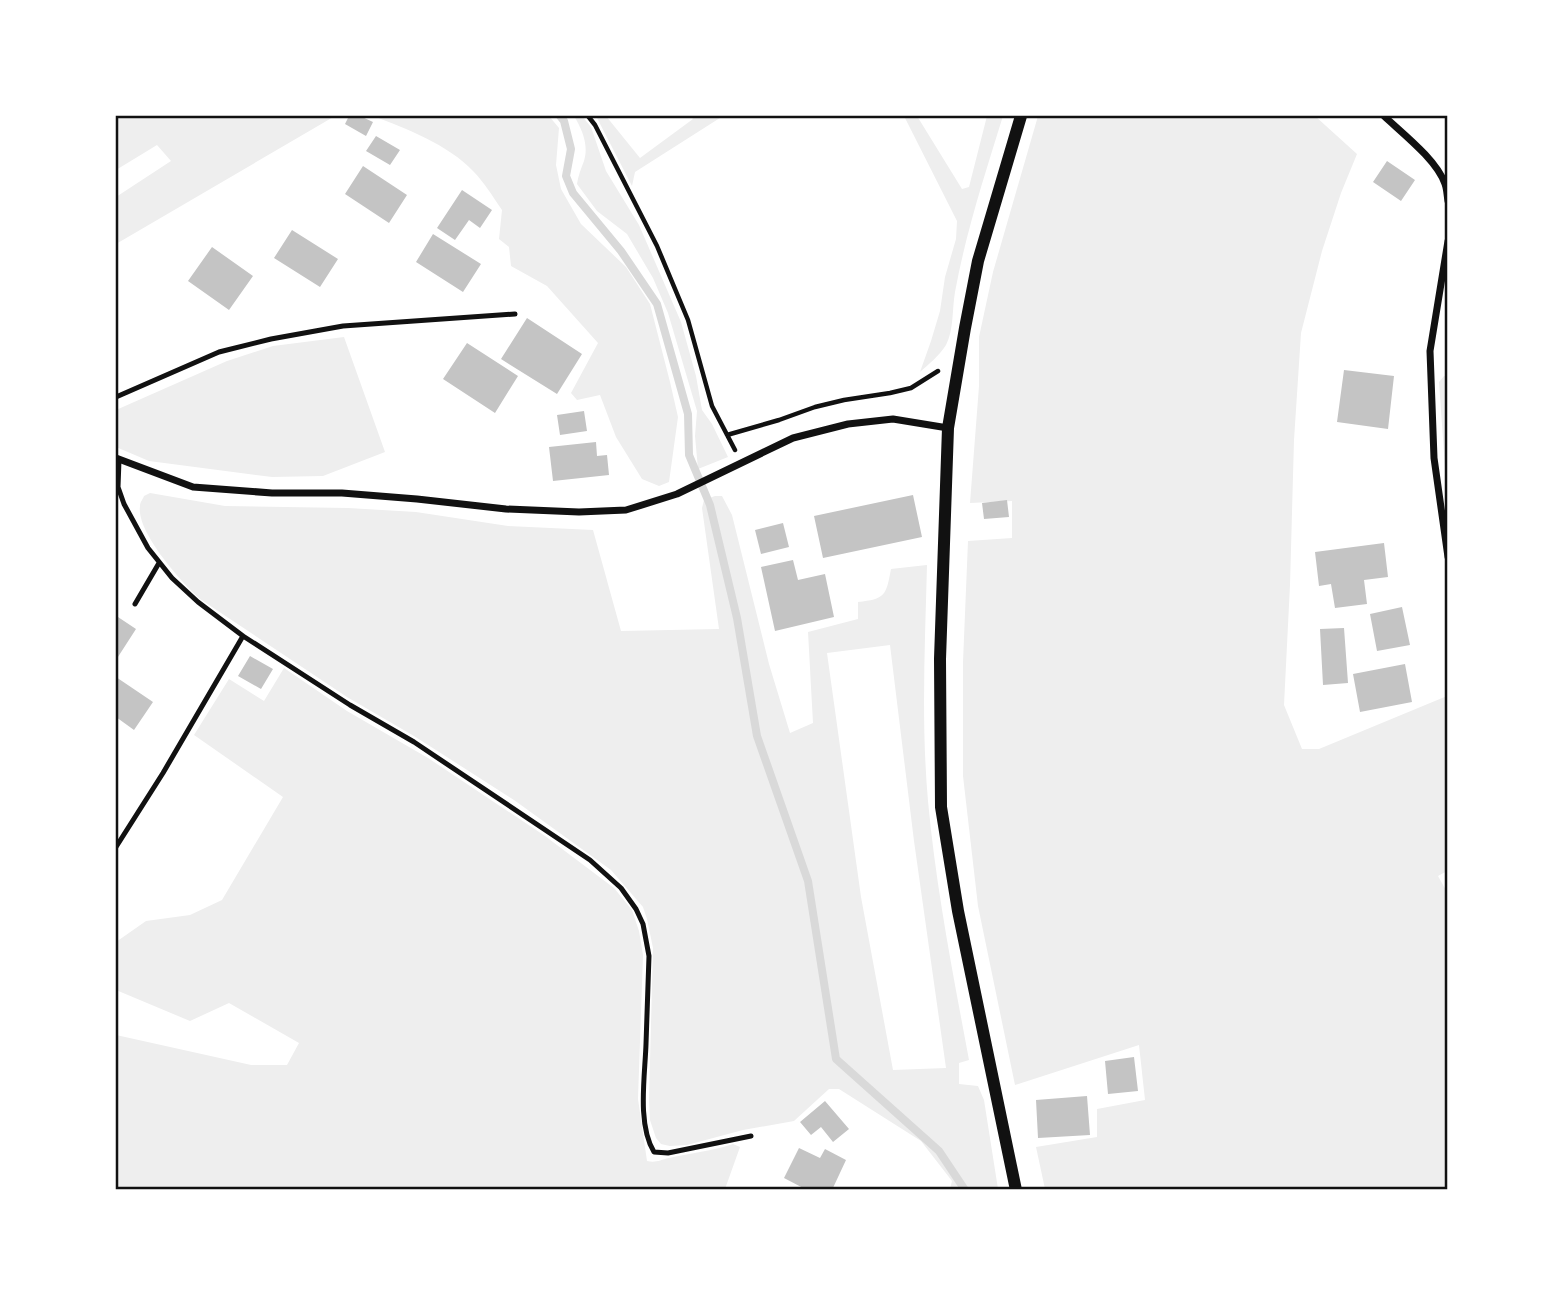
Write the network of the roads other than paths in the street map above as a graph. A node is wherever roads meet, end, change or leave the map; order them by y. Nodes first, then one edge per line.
1 (1021, 116) edge
2 (1384, 116) edge
3 (1447, 201) edge
4 (1447, 241) edge
5 (515, 314) dead end
6 (116, 397) edge
7 (948, 428) junction
8 (117, 459) edge
9 (117, 489) edge
10 (1447, 557) edge
11 (159, 563) junction
12 (135, 604) dead end
13 (243, 636) junction
14 (116, 847) edge
15 (751, 1136) dead end
16 (1016, 1189) edge

1 - 7 street
2 - 3 street
4 - 10 street
5 - 6 lane
7 - 8 street
7 - 16 street
8 - 9 lane
9 - 11 lane
11 - 12 lane
11 - 13 lane
13 - 14 lane
13 - 15 lane

